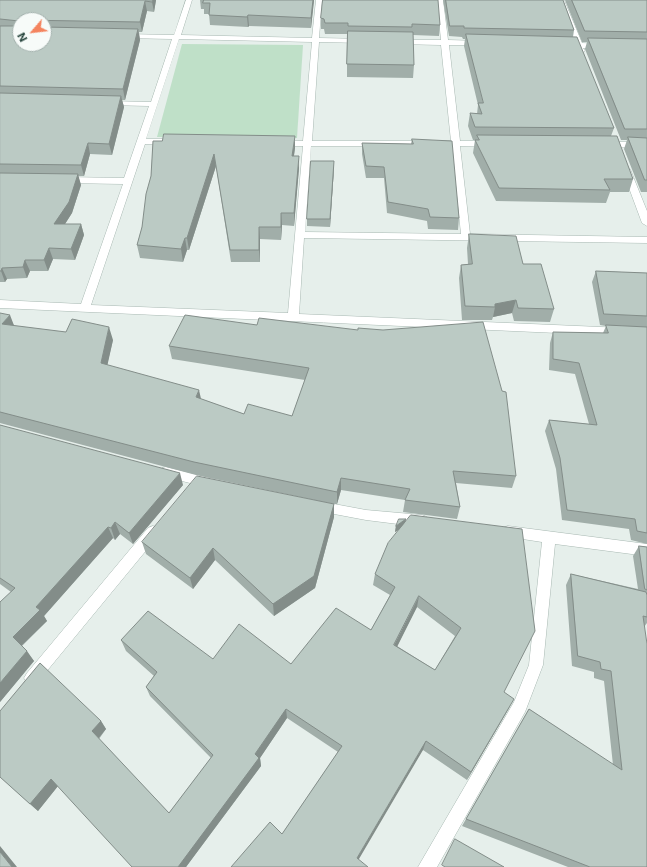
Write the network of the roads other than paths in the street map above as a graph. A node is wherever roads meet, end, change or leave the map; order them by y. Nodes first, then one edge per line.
1 (189, 0) edge
2 (319, 0) edge
3 (440, 0) edge
4 (561, 0) edge
5 (114, 36) edge
6 (177, 37) junction
7 (315, 40) junction
8 (369, 41) edge
9 (392, 41) edge
10 (445, 43) junction
11 (492, 44) edge
12 (555, 45) edge
13 (579, 46) junction
14 (609, 46) edge
15 (584, 59) edge
16 (100, 102) edge
17 (154, 104) junction
18 (142, 142) junction
19 (181, 142) edge
20 (268, 142) edge
21 (307, 143) junction
22 (456, 144) junction
23 (502, 144) edge
24 (594, 145) edge
25 (647, 145) edge
26 (618, 148) junction
27 (53, 180) edge
28 (128, 181) junction
29 (647, 224) edge
30 (300, 234) junction
31 (466, 237) junction
32 (647, 240) edge
33 (0, 304) edge
34 (86, 308) junction
35 (293, 317) junction
36 (647, 333) edge
37 (151, 469) edge
38 (196, 480) junction
39 (219, 485) edge
40 (186, 493) edge
41 (303, 503) edge
42 (161, 523) edge
43 (434, 523) edge
44 (495, 531) edge
45 (549, 538) junction
46 (647, 550) edge
47 (25, 686) edge
48 (427, 867) edge

1 - 6 street
2 - 7 street
3 - 10 street
4 - 13 street
5 - 6 street
6 - 7 street
6 - 17 street
7 - 8 street
7 - 21 street
9 - 10 street
10 - 11 street
10 - 22 street
12 - 13 street
13 - 14 street
13 - 15 street
16 - 17 street
17 - 18 street
18 - 19 street
18 - 28 street
20 - 21 street
21 - 22 street
21 - 30 street
22 - 23 street
22 - 31 street
24 - 26 street
25 - 26 street
26 - 29 street
27 - 28 street
28 - 34 street
30 - 31 street
30 - 35 street
31 - 32 street
33 - 34 street
34 - 35 street
35 - 36 street
37 - 38 street
38 - 39 street
38 - 40 street
41 - 43 street
42 - 47 street
44 - 45 street
45 - 46 street
45 - 48 street

